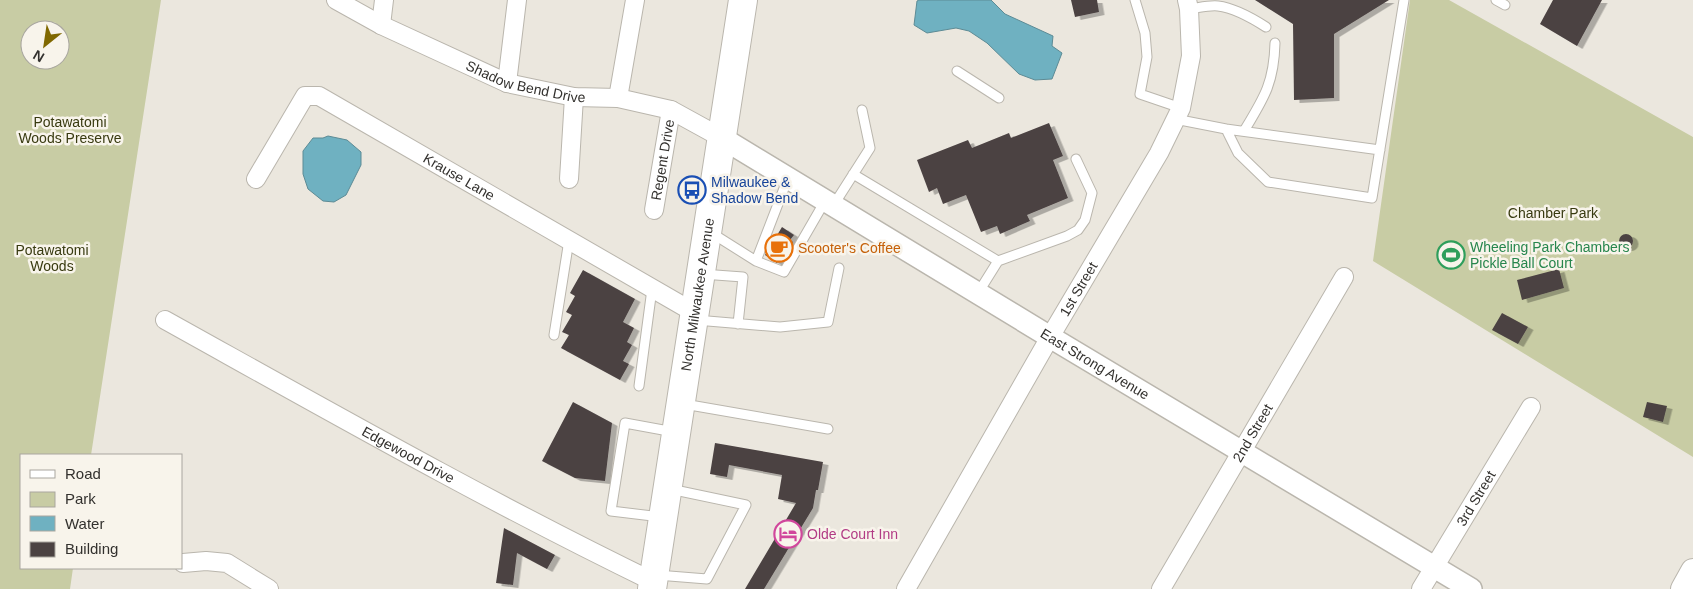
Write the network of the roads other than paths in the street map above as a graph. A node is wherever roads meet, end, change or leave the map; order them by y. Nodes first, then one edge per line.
1 (336, 0) edge
2 (384, 0) edge
3 (517, 0) edge
4 (635, 0) edge
5 (743, 0) edge
6 (1135, 0) edge
7 (1404, 0) edge
8 (1188, 5) edge
9 (381, 25) junction
10 (1266, 28) dead end
11 (1275, 43) dead end
12 (957, 71) dead end
13 (508, 83) junction
14 (574, 97) junction
15 (618, 98) junction
16 (999, 98) dead end
17 (671, 110) junction
18 (862, 110) dead end
19 (1178, 113) junction
20 (1226, 129) junction
21 (1244, 131) junction
22 (722, 138) junction
23 (1380, 150) junction
24 (1076, 159) dead end
25 (853, 174) junction
26 (788, 178) junction
27 (256, 179) dead end
28 (569, 179) dead end
29 (829, 203) junction
30 (654, 210) dead end
31 (708, 231) junction
32 (569, 240) junction
33 (756, 261) junction
34 (998, 261) junction
35 (839, 268) dead end
36 (701, 273) junction
37 (1344, 277) dead end
38 (652, 288) junction
39 (978, 294) junction
40 (694, 317) junction
41 (165, 320) dead end
42 (738, 324) junction
43 (554, 335) dead end
44 (1050, 337) junction
45 (639, 386) dead end
46 (682, 404) junction
47 (1531, 406) dead end
48 (828, 429) dead end
49 (678, 432) junction
50 (1240, 452) junction
51 (668, 488) junction
52 (663, 518) junction
53 (183, 563) dead end
54 (1434, 568) junction
55 (1693, 571) edge
56 (653, 582) edge
57 (269, 589) edge
58 (906, 589) edge
59 (1161, 589) edge
60 (1421, 589) edge
61 (1471, 589) edge
62 (1683, 589) edge

1 - 9 street, Shadow Bend Drive
2 - 9 street
3 - 13 street
4 - 15 street
5 - 22 main road, North Milwaukee Avenue
6 - 19 lane
7 - 23 lane
8 - 10 lane
8 - 19 street, 1st Street
9 - 13 street, Shadow Bend Drive
11 - 21 lane
12 - 16 lane
13 - 14 street, Shadow Bend Drive
14 - 15 street, Shadow Bend Drive
14 - 28 street
15 - 17 street, Shadow Bend Drive
17 - 22 street, Shadow Bend Drive
17 - 30 street, Regent Drive
18 - 25 lane
19 - 20 lane
19 - 44 street, 1st Street
20 - 21 lane
20 - 23 lane
21 - 23 lane
22 - 26 street, East Strong Avenue
22 - 31 main road, North Milwaukee Avenue
24 - 34 lane
25 - 29 lane
25 - 34 lane
26 - 29 street, East Strong Avenue
26 - 33 lane
27 - 32 street, Krause Lane
29 - 33 lane
29 - 39 street, East Strong Avenue
31 - 33 lane
31 - 36 main road, North Milwaukee Avenue
32 - 38 street, Krause Lane
32 - 43 lane
34 - 39 lane
35 - 42 lane
36 - 40 main road, North Milwaukee Avenue
36 - 42 lane
37 - 50 street, 2nd Street
38 - 40 street, Krause Lane
38 - 45 lane
39 - 44 street, East Strong Avenue
40 - 42 lane
40 - 46 main road, North Milwaukee Avenue
41 - 56 street, Edgewood Drive
44 - 50 street, East Strong Avenue
44 - 58 street, 1st Street
46 - 48 lane
46 - 49 main road, North Milwaukee Avenue
47 - 54 street, 3rd Street
49 - 51 main road, North Milwaukee Avenue
49 - 52 lane
50 - 54 street, East Strong Avenue
50 - 59 street, 2nd Street
51 - 52 main road, North Milwaukee Avenue
51 - 56 lane
52 - 56 main road, North Milwaukee Avenue
53 - 57 street
54 - 60 street, 3rd Street
54 - 61 street, East Strong Avenue
55 - 62 main road

